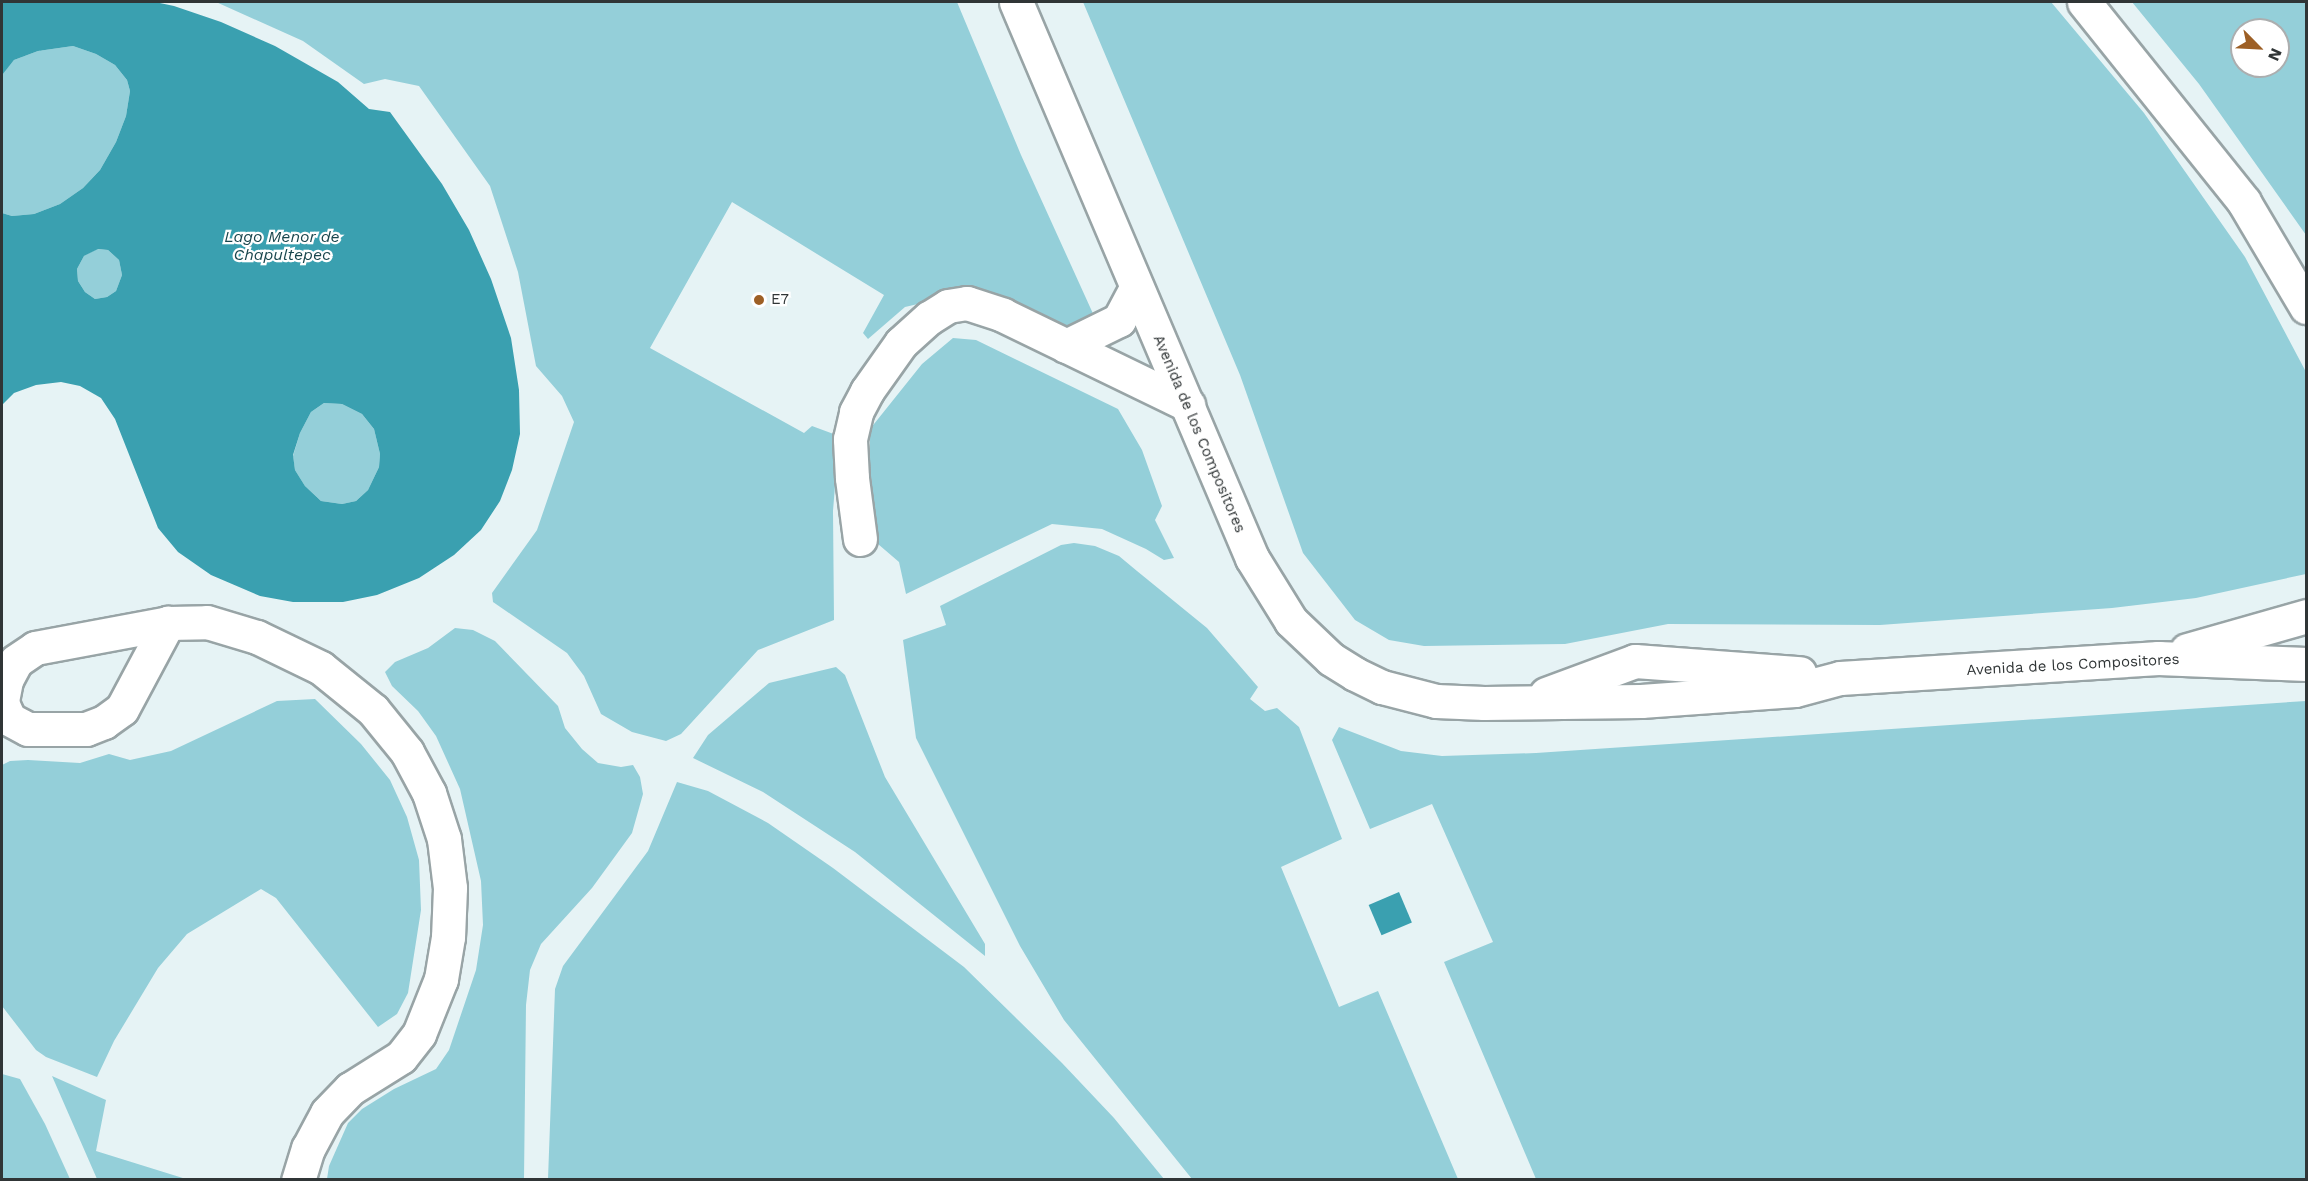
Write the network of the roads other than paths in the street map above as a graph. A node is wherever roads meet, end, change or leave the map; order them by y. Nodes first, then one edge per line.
1 (1016, 2) edge
2 (2084, 2) edge
3 (1136, 288) junction
4 (2307, 307) edge
5 (1066, 346) junction
6 (1188, 405) junction
7 (860, 539) dead end
8 (2307, 616) edge
9 (168, 623) junction
10 (2158, 658) junction
11 (2307, 664) edge
12 (2, 702) edge
13 (298, 1179) edge

1 - 3 street, Avenida de los Compositores
2 - 4 street
3 - 5 street
3 - 6 street, Avenida de los Compositores
5 - 6 street
5 - 7 street
6 - 10 street, Avenida de los Compositores
8 - 10 street
9 - 12 street
9 - 12 street
9 - 13 street
10 - 11 street, Avenida de los Compositores

